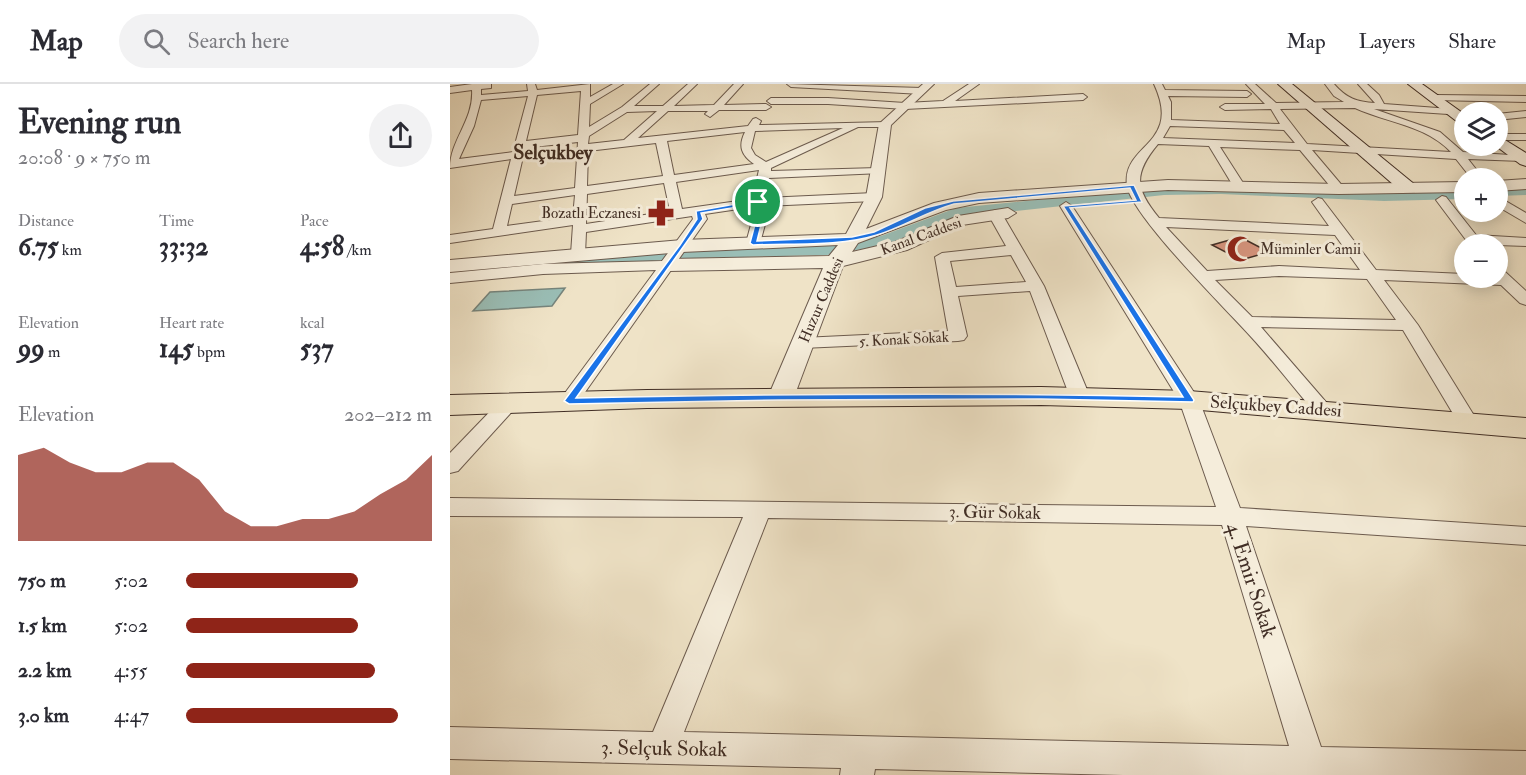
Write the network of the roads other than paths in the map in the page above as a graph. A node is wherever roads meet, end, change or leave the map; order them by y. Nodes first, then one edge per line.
1 (620, 84) edge
2 (655, 84) edge
3 (693, 84) edge
4 (739, 84) edge
5 (791, 84) edge
6 (975, 84) edge
7 (1210, 84) edge
8 (1250, 84) edge
9 (1284, 84) edge
10 (1329, 84) edge
11 (1362, 84) edge
12 (1414, 84) edge
13 (494, 85) edge
14 (476, 86) edge
15 (586, 86) edge
16 (925, 88) edge
17 (1160, 88) edge
18 (532, 89) edge
19 (450, 90) edge
20 (1075, 90) dead end
21 (1218, 93) junction
22 (1260, 94) junction
23 (1297, 94) junction
24 (1436, 98) junction
25 (1526, 99) edge
26 (473, 101) junction
27 (585, 103) junction
28 (769, 104) junction
29 (945, 104) junction
30 (1357, 105) junction
31 (1380, 105) junction
32 (905, 106) junction
33 (1313, 106) junction
34 (1225, 107) junction
35 (1274, 107) junction
36 (666, 108) junction
37 (716, 108) junction
38 (625, 109) junction
39 (1448, 111) junction
40 (1454, 114) edge
41 (888, 122) junction
42 (1168, 123) junction
43 (860, 124) junction
44 (1245, 125) junction
45 (1287, 127) junction
46 (751, 129) junction
47 (688, 137) junction
48 (1526, 137) edge
49 (1508, 138) edge
50 (661, 140) junction
51 (583, 141) junction
52 (1157, 141) junction
53 (1212, 143) junction
54 (626, 144) junction
55 (1304, 147) junction
56 (1508, 147) edge
57 (518, 150) junction
58 (1454, 150) edge
59 (1365, 151) junction
60 (1454, 155) edge
61 (1472, 156) edge
62 (452, 159) edge
63 (1524, 160) edge
64 (765, 170) junction
65 (878, 171) junction
66 (671, 179) junction
67 (1526, 184) edge
68 (1508, 185) edge
69 (1239, 186) junction
70 (1454, 187) edge
71 (1408, 188) junction
72 (1339, 189) junction
73 (582, 190) junction
74 (1136, 193) junction
75 (874, 197) junction
76 (1526, 198) edge
77 (1508, 199) edge
78 (1442, 200) junction
79 (1454, 200) edge
80 (506, 201) junction
81 (758, 202) junction
82 (1318, 202) junction
83 (1066, 206) junction
84 (1508, 207) edge
85 (698, 212) junction
86 (995, 214) junction
87 (677, 215) junction
88 (1526, 219) edge
89 (1155, 222) junction
90 (579, 225) junction
91 (1340, 231) junction
92 (499, 232) junction
93 (1468, 234) edge
94 (450, 239) edge
95 (1508, 242) edge
96 (1526, 242) edge
97 (753, 243) junction
98 (682, 246) junction
99 (1015, 250) junction
100 (842, 252) junction
101 (578, 254) junction
102 (669, 265) junction
103 (450, 266) edge
104 (1370, 274) junction
105 (1454, 275) edge
106 (1203, 276) junction
107 (450, 278) edge
108 (1508, 283) edge
109 (1036, 286) junction
110 (951, 292) junction
111 (1526, 300) edge
112 (1246, 322) junction
113 (1409, 325) junction
114 (802, 344) junction
115 (781, 397) junction
116 (1080, 397) junction
117 (1189, 400) junction
118 (569, 401) junction
119 (510, 402) junction
120 (450, 405) edge
121 (1322, 409) junction
122 (1468, 422) junction
123 (1526, 428) edge
124 (450, 466) edge
125 (450, 507) edge
126 (759, 509) junction
127 (1231, 516) junction
128 (1526, 536) edge
129 (450, 743) edge
130 (662, 748) junction
131 (1311, 762) junction
132 (859, 764) edge
133 (1246, 768) edge
134 (1526, 768) edge

1 - 27 street
2 - 38 street
3 - 36 street
4 - 37 street
5 - 16 street
6 - 29 street
7 - 21 street
8 - 22 street
9 - 23 main road
10 - 30 street
11 - 31 street
12 - 24 main road
13 - 14 street
14 - 19 street
14 - 26 street
15 - 18 street
15 - 27 street
16 - 32 street
17 - 21 street
17 - 42 street
18 - 26 street
18 - 57 street
20 - 29 street
21 - 22 street
21 - 34 street
22 - 23 street
22 - 35 street
23 - 33 main road
24 - 25 street
24 - 39 main road
26 - 62 street
27 - 51 street
28 - 32 street
28 - 37 street
28 - 41 street
28 - 46 street
29 - 32 street
30 - 31 street
30 - 33 street
30 - 58 street
31 - 39 street
32 - 41 street
33 - 35 street
33 - 59 main road
34 - 35 street
34 - 44 street
35 - 45 street
36 - 37 street
36 - 38 street
36 - 54 street
37 - 47 street
38 - 51 street
39 - 40 main road
41 - 43 street
41 - 65 street, Huzur Caddesi
42 - 44 street
42 - 52 street
43 - 46 street
43 - 64 street
44 - 45 street
45 - 55 street
46 - 47 street
46 - 64 street
47 - 50 street
48 - 49 street
50 - 54 street
50 - 66 street
51 - 54 street
51 - 57 street
51 - 73 street
52 - 53 street
52 - 74 street
53 - 55 street
53 - 69 street
55 - 59 street
55 - 72 street
56 - 63 main road
57 - 62 street
57 - 80 street
59 - 60 street
59 - 71 main road
61 - 63 street
64 - 65 street
64 - 66 street
64 - 81 street
65 - 75 street, Huzur Caddesi
66 - 73 street
66 - 87 street
67 - 68 street
69 - 72 street, Kanal Caddesi
69 - 74 street, Kanal Caddesi
70 - 71 street, Kanal Caddesi
71 - 72 street, Kanal Caddesi
73 - 80 street
73 - 90 street
74 - 82 street, Kanal Caddesi
74 - 83 street, Kanal Caddesi
74 - 89 street
74 - 100 street, Kanal Caddesi
75 - 81 street
75 - 100 street, Huzur Caddesi
76 - 77 street
78 - 79 street, Kanal Caddesi
78 - 82 street, Kanal Caddesi
78 - 93 street
80 - 92 street
81 - 85 street
81 - 97 street
82 - 91 street
83 - 86 street, Kanal Caddesi
83 - 117 street, 4. Emir Sokak
84 - 88 street
85 - 87 street
85 - 98 street
86 - 99 street
86 - 100 street, Kanal Caddesi
87 - 90 street
89 - 91 street
89 - 106 street
90 - 92 street
90 - 101 street
91 - 104 street
92 - 94 street
95 - 96 street
97 - 98 street, Kanal Caddesi
97 - 100 street, Kanal Caddesi
98 - 101 street, Kanal Caddesi
98 - 102 street
99 - 109 street
99 - 110 street, 5. Konak Sokak
100 - 102 street, Kanal Caddesi
100 - 114 street, Huzur Caddesi
101 - 103 street, Kanal Caddesi
102 - 107 street, Kanal Caddesi
102 - 118 street
104 - 105 street
104 - 106 street
104 - 113 street
106 - 112 street
108 - 111 street
109 - 110 street
109 - 116 street
110 - 114 street, 5. Konak Sokak
112 - 113 street
112 - 121 street
113 - 122 street
114 - 115 street, Huzur Caddesi
115 - 116 main road, Selçukbey Caddesi
115 - 118 main road, Selçukbey Caddesi
116 - 117 main road, Selçukbey Caddesi
117 - 121 main road, Selçukbey Caddesi
117 - 127 street, 4. Emir Sokak
118 - 119 main road, Selçukbey Caddesi
119 - 120 main road, Selçukbey Caddesi
119 - 124 street
121 - 122 main road, Selçukbey Caddesi
122 - 123 main road, Selçukbey Caddesi
125 - 126 street, 3. Gür Sokak
126 - 127 street, 3. Gür Sokak
126 - 130 street
127 - 128 street, 3. Gür Sokak
127 - 131 street, 4. Emir Sokak
129 - 130 street, 3. Selçuk Sokak
130 - 132 street, 3. Selçuk Sokak
131 - 133 street, 3. Selçuk Sokak
131 - 134 street, 3. Selçuk Sokak
132 - 133 street, 3. Selçuk Sokak

